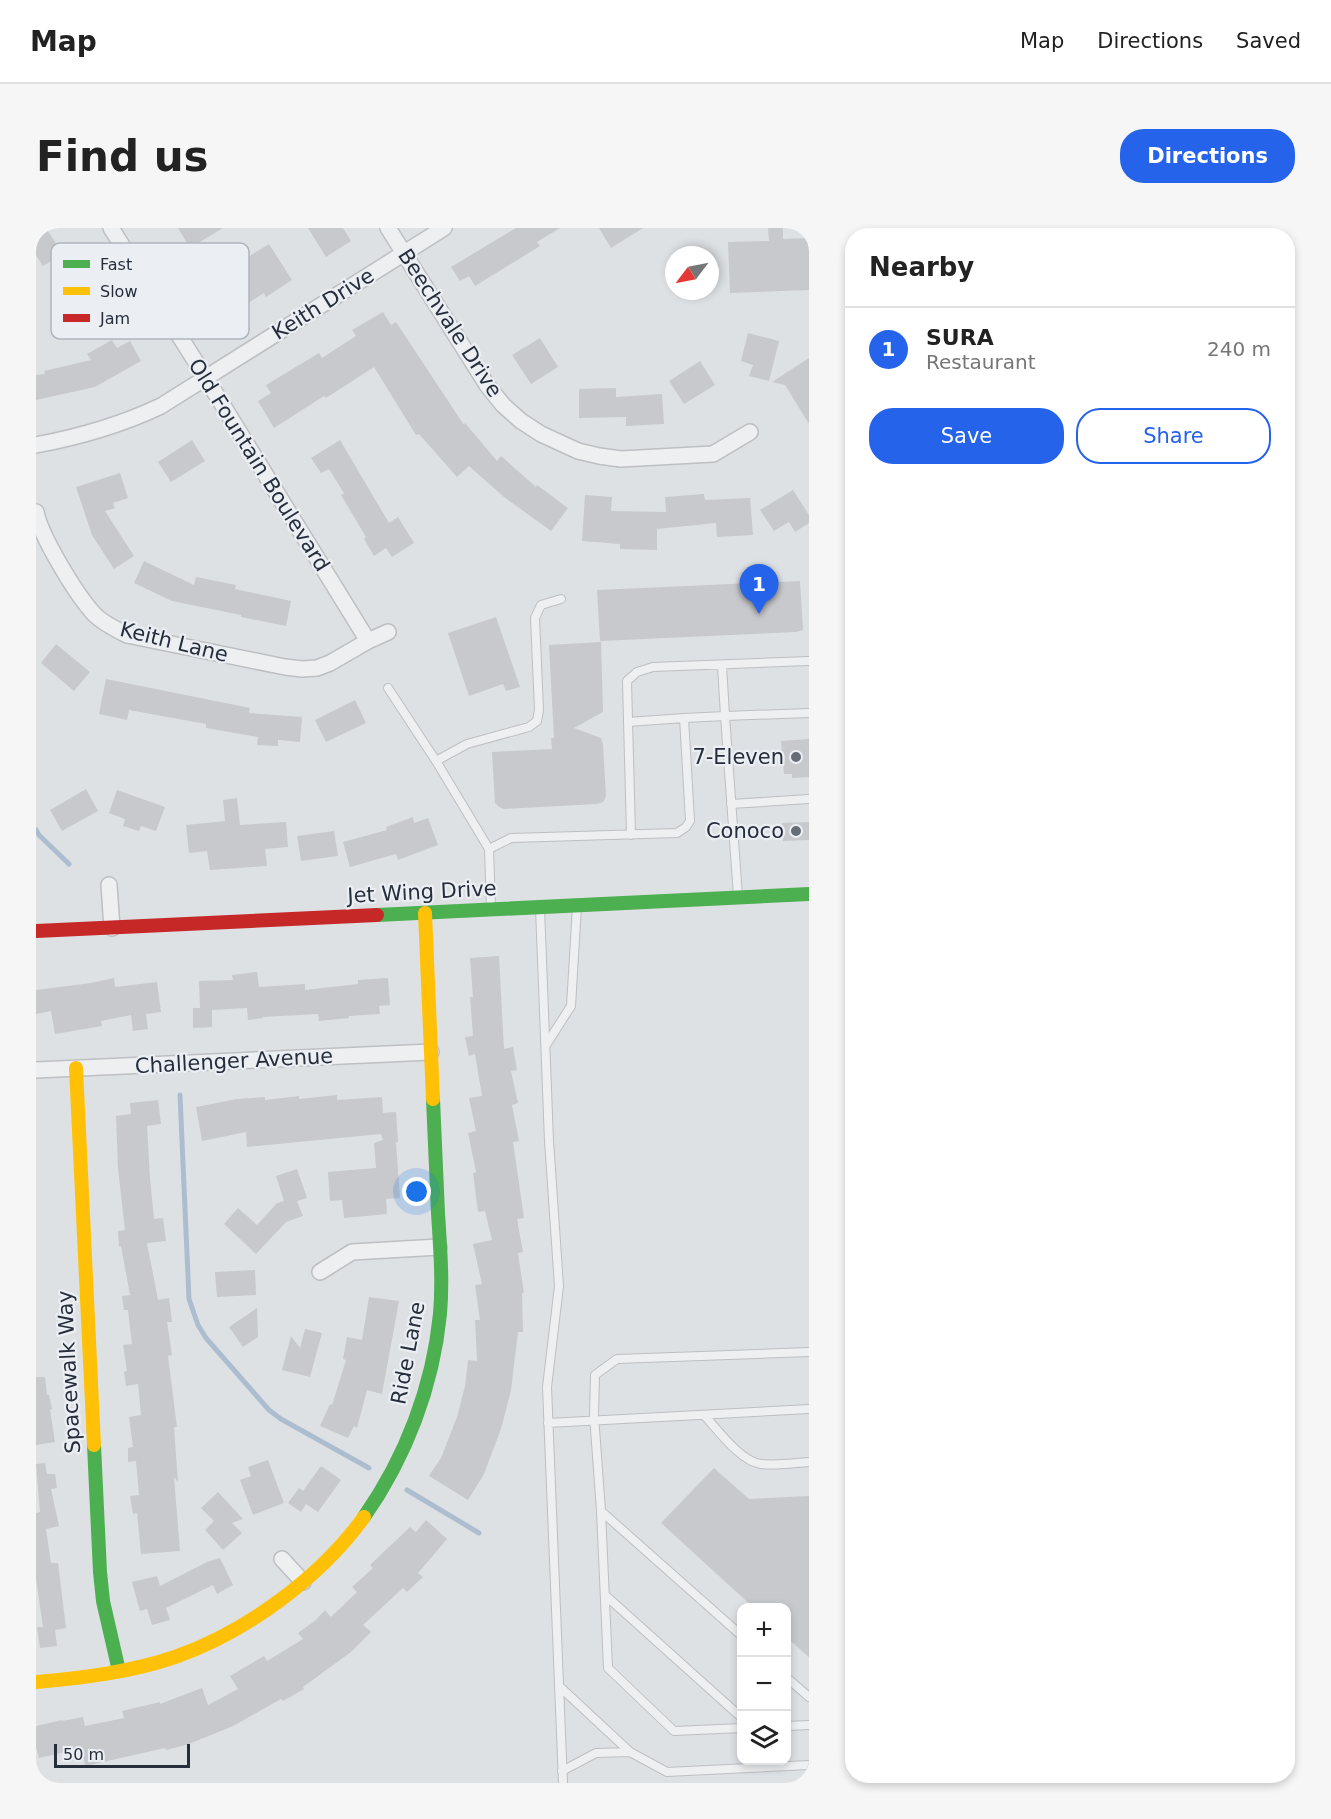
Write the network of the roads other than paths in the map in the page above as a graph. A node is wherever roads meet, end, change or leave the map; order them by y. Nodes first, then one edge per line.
1 (111, 228) edge
2 (388, 228) edge
3 (444, 228) edge
4 (120, 243) edge
5 (404, 253) junction
6 (181, 339) edge
7 (206, 378) junction
8 (750, 432) dead end
9 (36, 445) edge
10 (36, 512) edge
11 (561, 599) dead end
12 (388, 632) dead end
13 (368, 641) junction
14 (809, 661) edge
15 (722, 664) junction
16 (388, 688) dead end
17 (809, 713) edge
18 (725, 716) junction
19 (684, 718) junction
20 (628, 722) junction
21 (436, 760) junction
22 (809, 799) edge
23 (731, 804) junction
24 (631, 835) junction
25 (489, 849) junction
26 (109, 885) dead end
27 (809, 894) edge
28 (738, 898) junction
29 (578, 906) junction
30 (540, 908) junction
31 (491, 910) junction
32 (425, 913) junction
33 (112, 928) junction
34 (36, 931) edge
35 (545, 1046) junction
36 (431, 1052) junction
37 (76, 1068) junction
38 (36, 1070) edge
39 (440, 1247) junction
40 (320, 1272) dead end
41 (809, 1352) edge
42 (809, 1409) edge
43 (704, 1415) junction
44 (594, 1421) junction
45 (548, 1423) junction
46 (809, 1462) edge
47 (601, 1511) junction
48 (282, 1558) dead end
49 (303, 1582) junction
50 (605, 1594) junction
51 (737, 1632) edge
52 (119, 1671) junction
53 (791, 1681) edge
54 (36, 1682) edge
55 (559, 1686) junction
56 (809, 1697) edge
57 (737, 1714) edge
58 (809, 1725) edge
59 (791, 1726) edge
60 (737, 1728) edge
61 (630, 1752) junction
62 (809, 1765) edge
63 (562, 1771) junction
64 (562, 1783) edge

1 - 4 street, Old Fountain Boulevard
2 - 5 street, Beechvale Drive
3 - 5 street, Keith Drive
5 - 7 street, Keith Drive
5 - 8 street, Beechvale Drive
6 - 7 street, Old Fountain Boulevard
7 - 9 street, Keith Drive
7 - 13 street, Old Fountain Boulevard
10 - 13 street, Keith Lane
11 - 21 lane
12 - 13 street, Keith Lane
14 - 15 lane
15 - 18 lane
15 - 20 lane
16 - 21 lane
17 - 18 lane
18 - 19 lane
18 - 23 lane
19 - 20 lane
19 - 24 lane
20 - 24 lane
21 - 25 lane
22 - 23 lane
23 - 28 lane
24 - 25 lane
25 - 31 lane
26 - 33 street
27 - 28 street, Jet Wing Drive
28 - 29 street, Jet Wing Drive
29 - 30 street, Jet Wing Drive
29 - 35 lane
30 - 31 street, Jet Wing Drive
30 - 35 lane
31 - 32 street, Jet Wing Drive
32 - 33 street, Jet Wing Drive
32 - 36 street, Ride Lane
33 - 34 street, Jet Wing Drive
35 - 45 lane
36 - 37 street, Challenger Avenue
36 - 39 street, Ride Lane
37 - 38 street, Challenger Avenue
37 - 52 street, Spacewalk Way
39 - 40 street
39 - 49 street, Ride Lane
41 - 44 lane
42 - 43 lane
43 - 44 lane
43 - 46 lane
44 - 45 lane
44 - 47 lane
45 - 55 lane
47 - 50 lane
47 - 51 lane
48 - 49 street
49 - 52 street, Ride Lane
50 - 57 lane
50 - 60 lane
52 - 54 street, Ride Lane
53 - 56 lane
55 - 61 lane
55 - 63 lane
58 - 59 lane
61 - 62 lane
61 - 63 lane
63 - 64 lane

